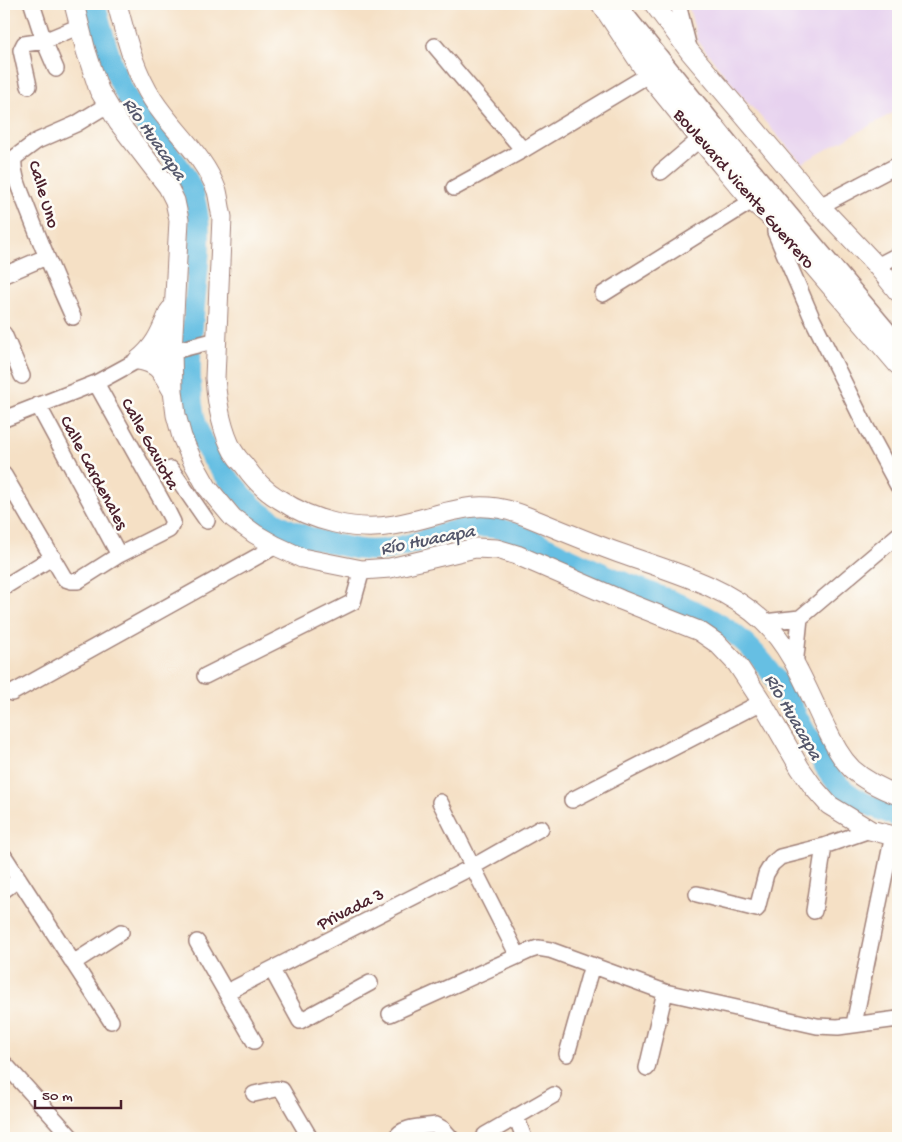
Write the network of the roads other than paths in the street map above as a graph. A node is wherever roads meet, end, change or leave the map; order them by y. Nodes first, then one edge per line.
1 (32, 4) edge
2 (74, 4) edge
3 (116, 4) edge
4 (627, 4) edge
5 (678, 4) edge
6 (607, 6) edge
7 (662, 6) edge
8 (80, 26) junction
9 (44, 41) junction
10 (436, 46) dead end
11 (690, 52) junction
12 (56, 70) dead end
13 (648, 75) junction
14 (29, 86) dead end
15 (107, 105) junction
16 (700, 139) junction
17 (523, 150) junction
18 (898, 165) edge
19 (661, 172) dead end
20 (454, 188) dead end
21 (752, 200) junction
22 (820, 206) junction
23 (775, 220) junction
24 (898, 256) edge
25 (46, 257) junction
26 (877, 266) junction
27 (4, 275) edge
28 (898, 292) edge
29 (603, 294) dead end
30 (174, 300) junction
31 (73, 317) dead end
32 (898, 329) edge
33 (4, 334) edge
34 (214, 341) junction
35 (898, 347) edge
36 (176, 350) junction
37 (138, 360) junction
38 (898, 365) edge
39 (22, 376) dead end
40 (96, 383) junction
41 (172, 391) junction
42 (38, 405) junction
43 (4, 419) edge
44 (171, 469) dead end
45 (4, 475) edge
46 (898, 486) edge
47 (207, 487) junction
48 (192, 498) junction
49 (207, 521) dead end
50 (898, 534) edge
51 (276, 546) junction
52 (118, 556) junction
53 (53, 557) junction
54 (362, 570) junction
55 (4, 587) edge
56 (800, 618) junction
57 (764, 622) junction
58 (795, 666) junction
59 (205, 676) dead end
60 (12, 693) dead end
61 (762, 702) junction
62 (898, 795) edge
63 (572, 800) dead end
64 (440, 802) dead end
65 (541, 828) dead end
66 (870, 830) junction
67 (896, 836) edge
68 (824, 846) junction
69 (4, 856) edge
70 (474, 866) junction
71 (19, 879) junction
72 (4, 890) edge
73 (697, 894) dead end
74 (814, 911) dead end
75 (121, 932) dead end
76 (197, 942) dead end
77 (518, 956) junction
78 (73, 963) junction
79 (592, 965) junction
80 (272, 970) junction
81 (370, 983) dead end
82 (226, 992) junction
83 (665, 992) junction
84 (390, 1014) dead end
85 (898, 1019) edge
86 (111, 1021) dead end
87 (854, 1024) junction
88 (254, 1041) dead end
89 (567, 1054) dead end
90 (4, 1063) edge
91 (647, 1068) dead end
92 (254, 1094) dead end
93 (554, 1095) dead end
94 (516, 1116) junction
95 (485, 1135) dead end
96 (72, 1138) edge
97 (310, 1138) edge
98 (396, 1138) edge
99 (451, 1138) edge
100 (524, 1138) edge

1 - 9 street
2 - 8 main road
3 - 34 main road
4 - 32 highway, Boulevard Vicente Guerrero
5 - 11 street
6 - 13 main road, Boulevard Vicente Guerrero
6 - 35 highway, Boulevard Vicente Guerrero
7 - 11 main road
8 - 9 street
8 - 15 main road
9 - 12 street
9 - 14 street
10 - 17 street
11 - 22 main road
13 - 16 main road, Boulevard Vicente Guerrero
13 - 17 street
15 - 25 street, Calle Uno
15 - 30 main road
16 - 19 street
16 - 21 main road, Boulevard Vicente Guerrero
17 - 20 street
18 - 22 street
21 - 23 main road, Boulevard Vicente Guerrero
21 - 29 street
22 - 26 main road
23 - 38 main road, Boulevard Vicente Guerrero
23 - 46 street
24 - 26 street
25 - 27 street
25 - 31 street
26 - 28 main road
30 - 36 main road
30 - 37 main road
33 - 39 street
34 - 36 street
34 - 57 main road
36 - 37 street
36 - 41 main road
37 - 40 street
37 - 41 main road
40 - 42 street
40 - 52 street, Calle Gaviota
41 - 47 main road
42 - 43 street
42 - 52 street, Calle Cardenales
44 - 48 street
45 - 53 street
47 - 48 street
47 - 51 main road
48 - 49 street
50 - 56 street
51 - 54 main road
51 - 60 street
52 - 53 street
53 - 55 street
54 - 59 street
54 - 61 main road
56 - 57 street
56 - 58 street
57 - 58 main road
58 - 62 main road
61 - 63 street
61 - 66 main road
64 - 70 street
65 - 70 street, Privada 3
66 - 67 main road
66 - 68 street
67 - 87 street
68 - 73 street
68 - 74 street
69 - 71 street
70 - 77 street
70 - 80 street, Privada 3
71 - 72 street
71 - 78 street
75 - 78 street
76 - 82 street
77 - 79 street
77 - 84 street
78 - 86 street
79 - 83 street
79 - 89 street
80 - 81 street
80 - 82 street, Privada 3
82 - 88 street
83 - 87 street
83 - 91 street
85 - 87 street
90 - 96 street
92 - 97 street
93 - 94 street
94 - 95 street
94 - 100 street
98 - 99 street

